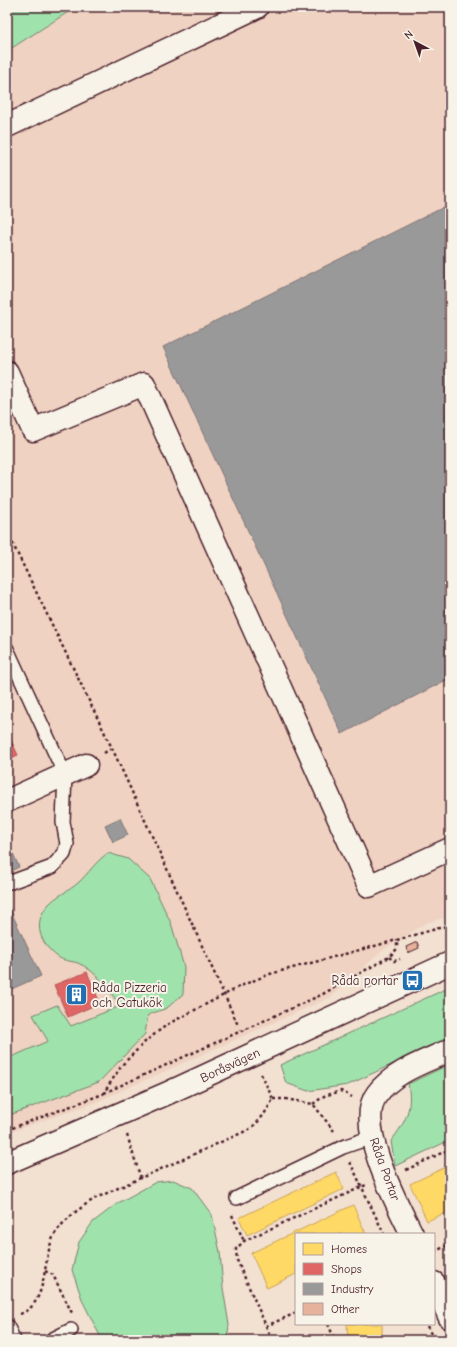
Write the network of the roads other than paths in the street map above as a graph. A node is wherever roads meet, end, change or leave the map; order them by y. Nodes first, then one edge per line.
1 (257, 7) edge
2 (7, 126) edge
3 (7, 372) edge
4 (7, 649) edge
5 (86, 765) dead end
6 (65, 775) junction
7 (7, 801) edge
8 (450, 849) edge
9 (11, 882) dead end
10 (450, 963) edge
11 (450, 1050) edge
12 (372, 1137) junction
13 (7, 1163) edge
14 (236, 1198) road end
15 (412, 1233) edge
16 (435, 1284) edge
17 (450, 1318) edge
18 (7, 1326) edge
19 (72, 1330) dead end
20 (14, 1340) edge
21 (51, 1340) edge

1 - 2 street
3 - 8 street
4 - 6 lane
5 - 6 street
6 - 7 street
6 - 9 lane
10 - 13 street, Boråsvägen
11 - 12 street, Råda Portar
12 - 14 lane
12 - 15 street, Råda Portar
16 - 17 street
18 - 20 lane
19 - 21 lane

